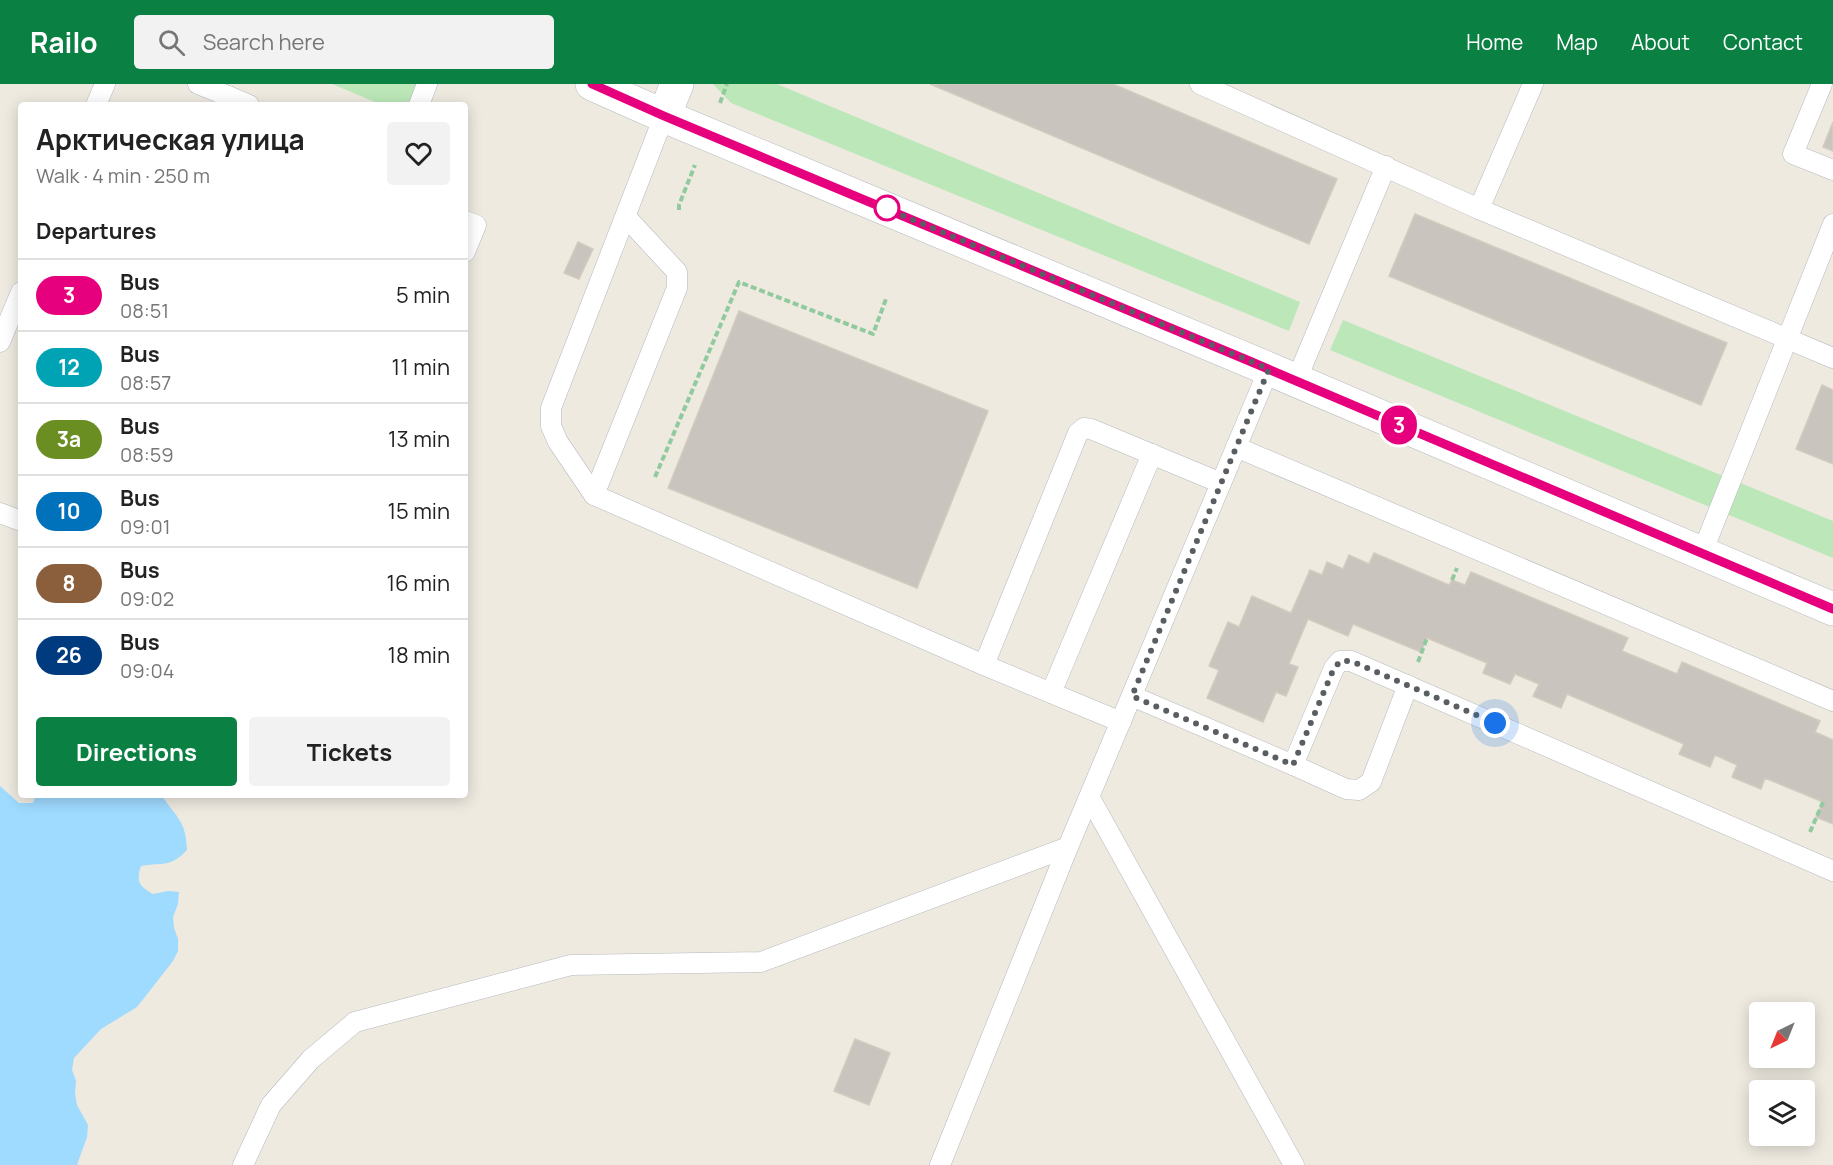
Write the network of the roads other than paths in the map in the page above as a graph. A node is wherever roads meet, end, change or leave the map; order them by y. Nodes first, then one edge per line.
1 (105, 84) edge
2 (198, 84) edge
3 (427, 84) edge
4 (592, 84) edge
5 (677, 84) edge
6 (1200, 84) edge
7 (1533, 84) edge
8 (1822, 84) edge
9 (1227, 89) edge
10 (226, 101) edge
11 (97, 102) edge
12 (420, 102) edge
13 (664, 116) junction
14 (1386, 166) junction
15 (1833, 170) edge
16 (1479, 208) junction
17 (626, 217) junction
18 (468, 222) edge
19 (1833, 224) edge
20 (468, 245) edge
21 (18, 299) edge
22 (1786, 339) junction
23 (0, 342) edge
24 (1833, 358) edge
25 (1282, 375) junction
26 (1236, 447) junction
27 (1152, 454) junction
28 (1221, 483) junction
29 (594, 495) junction
30 (0, 513) edge
31 (18, 520) edge
32 (1702, 553) junction
33 (1833, 609) edge
34 (984, 665) junction
35 (1408, 685) junction
36 (1052, 693) junction
37 (1132, 696) junction
38 (1833, 701) edge
39 (1121, 722) junction
40 (1293, 765) junction
41 (1090, 798) junction
42 (1068, 847) junction
43 (1833, 871) edge
44 (243, 1165) edge
45 (940, 1165) edge
46 (1294, 1165) edge

1 - 11 lane
2 - 10 lane
3 - 12 lane
4 - 13 street
5 - 13 street
6 - 9 lane
7 - 16 lane
8 - 15 lane
9 - 14 lane
13 - 17 lane
13 - 25 street
14 - 16 lane
14 - 25 lane
16 - 22 lane
17 - 29 lane
17 - 29 lane
18 - 20 lane
19 - 22 lane
21 - 23 lane
22 - 24 lane
22 - 32 lane
25 - 26 lane
25 - 32 street
26 - 28 lane
26 - 38 lane
27 - 28 lane
27 - 34 lane
27 - 36 lane
28 - 37 lane
29 - 34 lane
30 - 31 lane
32 - 33 street
34 - 36 lane
35 - 40 lane
35 - 40 lane
35 - 43 lane
36 - 39 lane
37 - 39 lane
37 - 40 lane
39 - 41 lane
41 - 42 lane
41 - 46 lane
42 - 44 lane
42 - 45 lane

